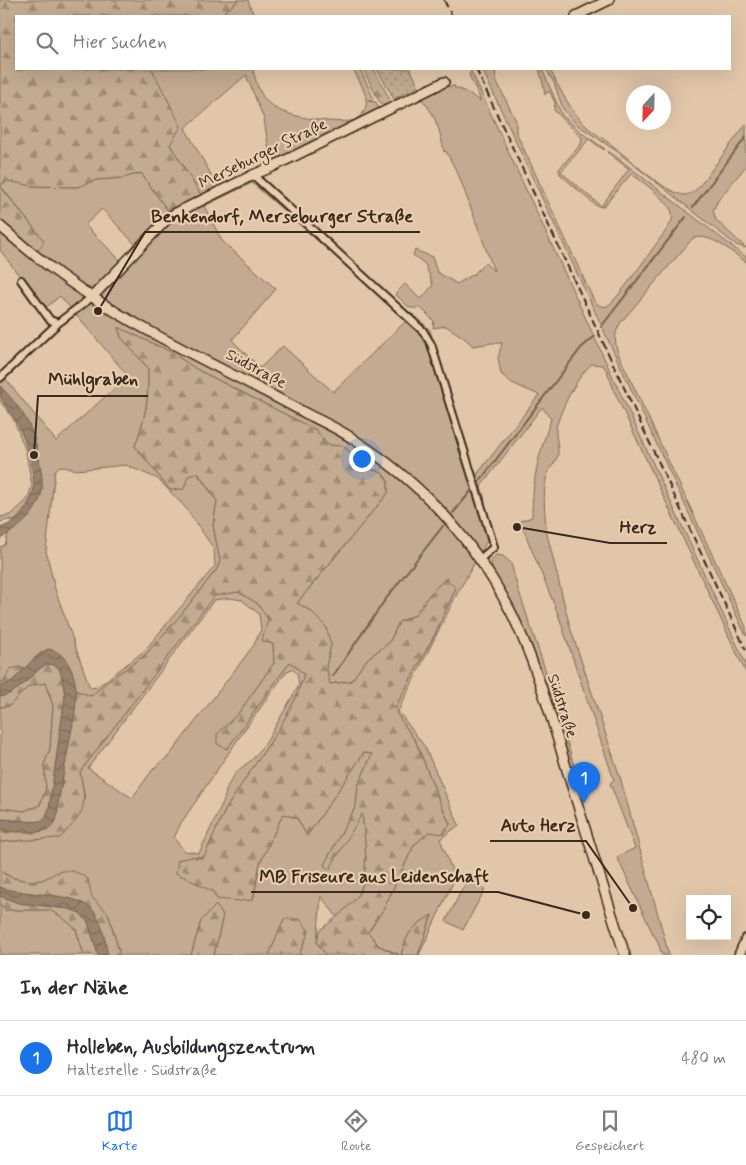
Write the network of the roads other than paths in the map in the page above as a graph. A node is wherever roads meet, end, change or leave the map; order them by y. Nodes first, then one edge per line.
1 (609, 0) edge
2 (578, 15) edge
3 (444, 82) dead end
4 (253, 175) junction
5 (0, 226) edge
6 (20, 280) dead end
7 (92, 297) junction
8 (58, 323) junction
9 (2, 376) edge
10 (480, 559) junction
11 (746, 939) edge
12 (625, 955) edge
13 (739, 955) edge

1 - 2 main road
3 - 4 main road, Merseburger Straße
4 - 7 main road, Merseburger Straße
4 - 10 street
5 - 7 main road, Südstraße
6 - 8 street
7 - 8 street
7 - 10 main road, Südstraße
8 - 9 street
10 - 12 main road, Südstraße
11 - 13 main road

